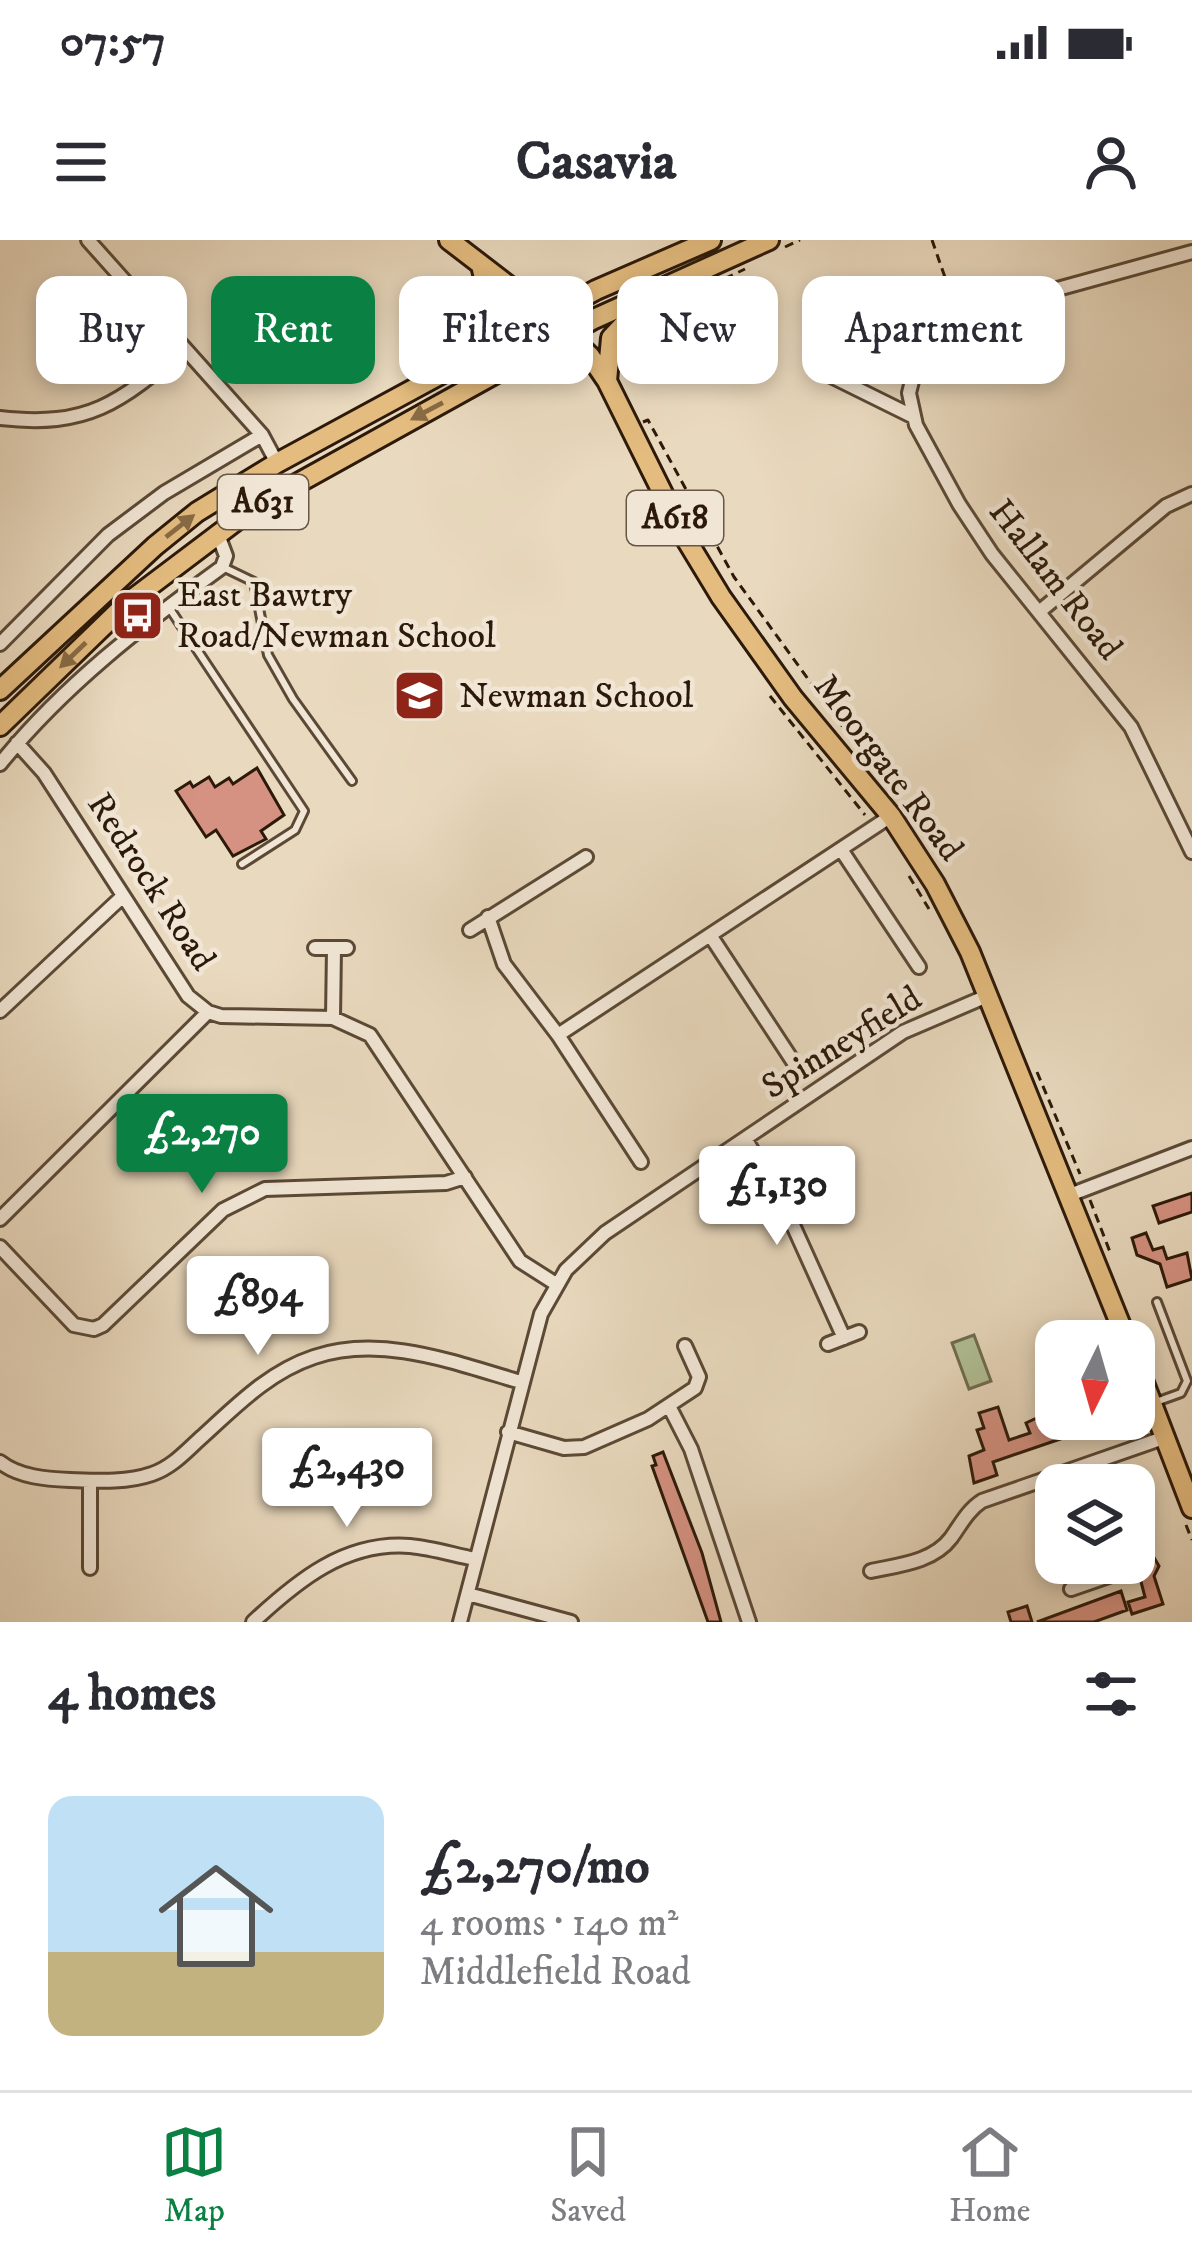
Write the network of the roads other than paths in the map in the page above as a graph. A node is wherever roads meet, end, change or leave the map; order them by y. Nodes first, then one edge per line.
1 (88, 240) edge
2 (449, 240) edge
3 (711, 240) edge
4 (776, 244) edge
5 (671, 248) edge
6 (1192, 252) edge
7 (481, 265) junction
8 (120, 276) edge
9 (483, 276) edge
10 (495, 276) edge
11 (697, 276) edge
12 (1065, 287) edge
13 (593, 292) edge
14 (617, 330) edge
15 (187, 351) edge
16 (593, 362) edge
17 (607, 381) junction
18 (136, 384) edge
19 (421, 384) edge
20 (475, 384) edge
21 (849, 384) edge
22 (911, 384) edge
23 (0, 404) edge
24 (912, 416) junction
25 (0, 418) edge
26 (262, 435) junction
27 (278, 463) junction
28 (1192, 494) edge
29 (217, 532) junction
30 (221, 567) junction
31 (168, 606) junction
32 (1039, 612) junction
33 (0, 644) edge
34 (0, 690) edge
35 (0, 726) edge
36 (17, 743) junction
37 (0, 764) edge
38 (352, 782) dead end
39 (890, 816) junction
40 (842, 851) junction
41 (1192, 852) edge
42 (586, 857) dead end
43 (242, 864) dead end
44 (123, 896) junction
45 (488, 917) junction
46 (470, 929) dead end
47 (710, 935) junction
48 (315, 948) dead end
49 (919, 967) dead end
50 (988, 996) junction
51 (0, 1011) edge
52 (208, 1012) junction
53 (333, 1018) junction
54 (558, 1035) junction
55 (798, 1069) dead end
56 (746, 1140) junction
57 (1192, 1148) edge
58 (641, 1162) dead end
59 (465, 1177) junction
60 (1067, 1196) junction
61 (0, 1219) edge
62 (0, 1247) edge
63 (556, 1284) junction
64 (1157, 1302) dead end
65 (1118, 1320) edge
66 (859, 1332) dead end
67 (844, 1338) junction
68 (828, 1344) dead end
69 (685, 1346) dead end
70 (520, 1382) junction
71 (1155, 1403) edge
72 (669, 1406) junction
73 (1155, 1411) edge
74 (508, 1432) junction
75 (1166, 1437) junction
76 (0, 1462) edge
77 (1090, 1464) edge
78 (90, 1480) junction
79 (1035, 1483) edge
80 (1192, 1508) edge
81 (476, 1559) junction
82 (90, 1568) dead end
83 (871, 1571) dead end
84 (1086, 1584) edge
85 (1071, 1589) dead end
86 (468, 1594) junction
87 (253, 1622) edge
88 (460, 1622) edge
89 (571, 1622) edge
90 (749, 1622) edge

1 - 8 street
2 - 7 main road, A618
3 - 5 main road, A631
4 - 11 main road, A631
5 - 13 main road, A631
6 - 12 street
7 - 9 main road
7 - 10 main road, A618
14 - 17 main road
15 - 26 street
16 - 17 main road, Moorgate Road / A618
17 - 39 main road, Moorgate Road / A618
18 - 25 street
19 - 27 main road, A631
20 -> 29 main road, A631
21 - 24 street
22 - 24 street
23 - 25 street
24 - 32 street, Hallam Road
26 - 27 street
26 - 33 street
34 -> 27 main road, A631
28 - 32 street
29 - 30 street
29 -> 35 main road, A631
30 - 31 street
30 - 38 lane
31 - 36 street
31 - 43 lane
32 - 41 street, Hallam Road
36 - 37 street
36 - 44 street, Redrock Road
39 - 40 street
39 - 50 main road, Moorgate Road / A618
40 - 47 street
40 - 49 street
42 - 45 street
44 - 51 street
44 - 52 street, Redrock Road
45 - 46 street
45 - 54 street
47 - 54 street
47 - 55 street
48 - 53 street
50 - 56 street, Spinneyfield
50 - 60 main road, Moorgate Road / A618
52 - 53 street, Redrock Road
52 - 61 street
53 - 59 street
54 - 58 street
56 - 63 street, Spinneyfield
56 - 67 street
57 - 60 street
59 - 62 street
59 - 63 street
60 - 65 main road, Moorgate Road / A618
63 - 70 street, Spinneyfield
64 - 71 lane
66 - 67 street
67 - 68 street
69 - 72 street
70 - 74 street, Spinneyfield
70 - 78 street
72 - 74 street
72 - 90 street
73 - 75 main road
74 - 81 street, Spinneyfield
75 - 77 street
75 - 80 main road
76 - 78 street
78 - 82 street
79 - 83 street
81 - 86 street, Spinneyfield
81 - 87 street
84 - 85 street
86 - 88 street, Spinneyfield
86 - 89 street

